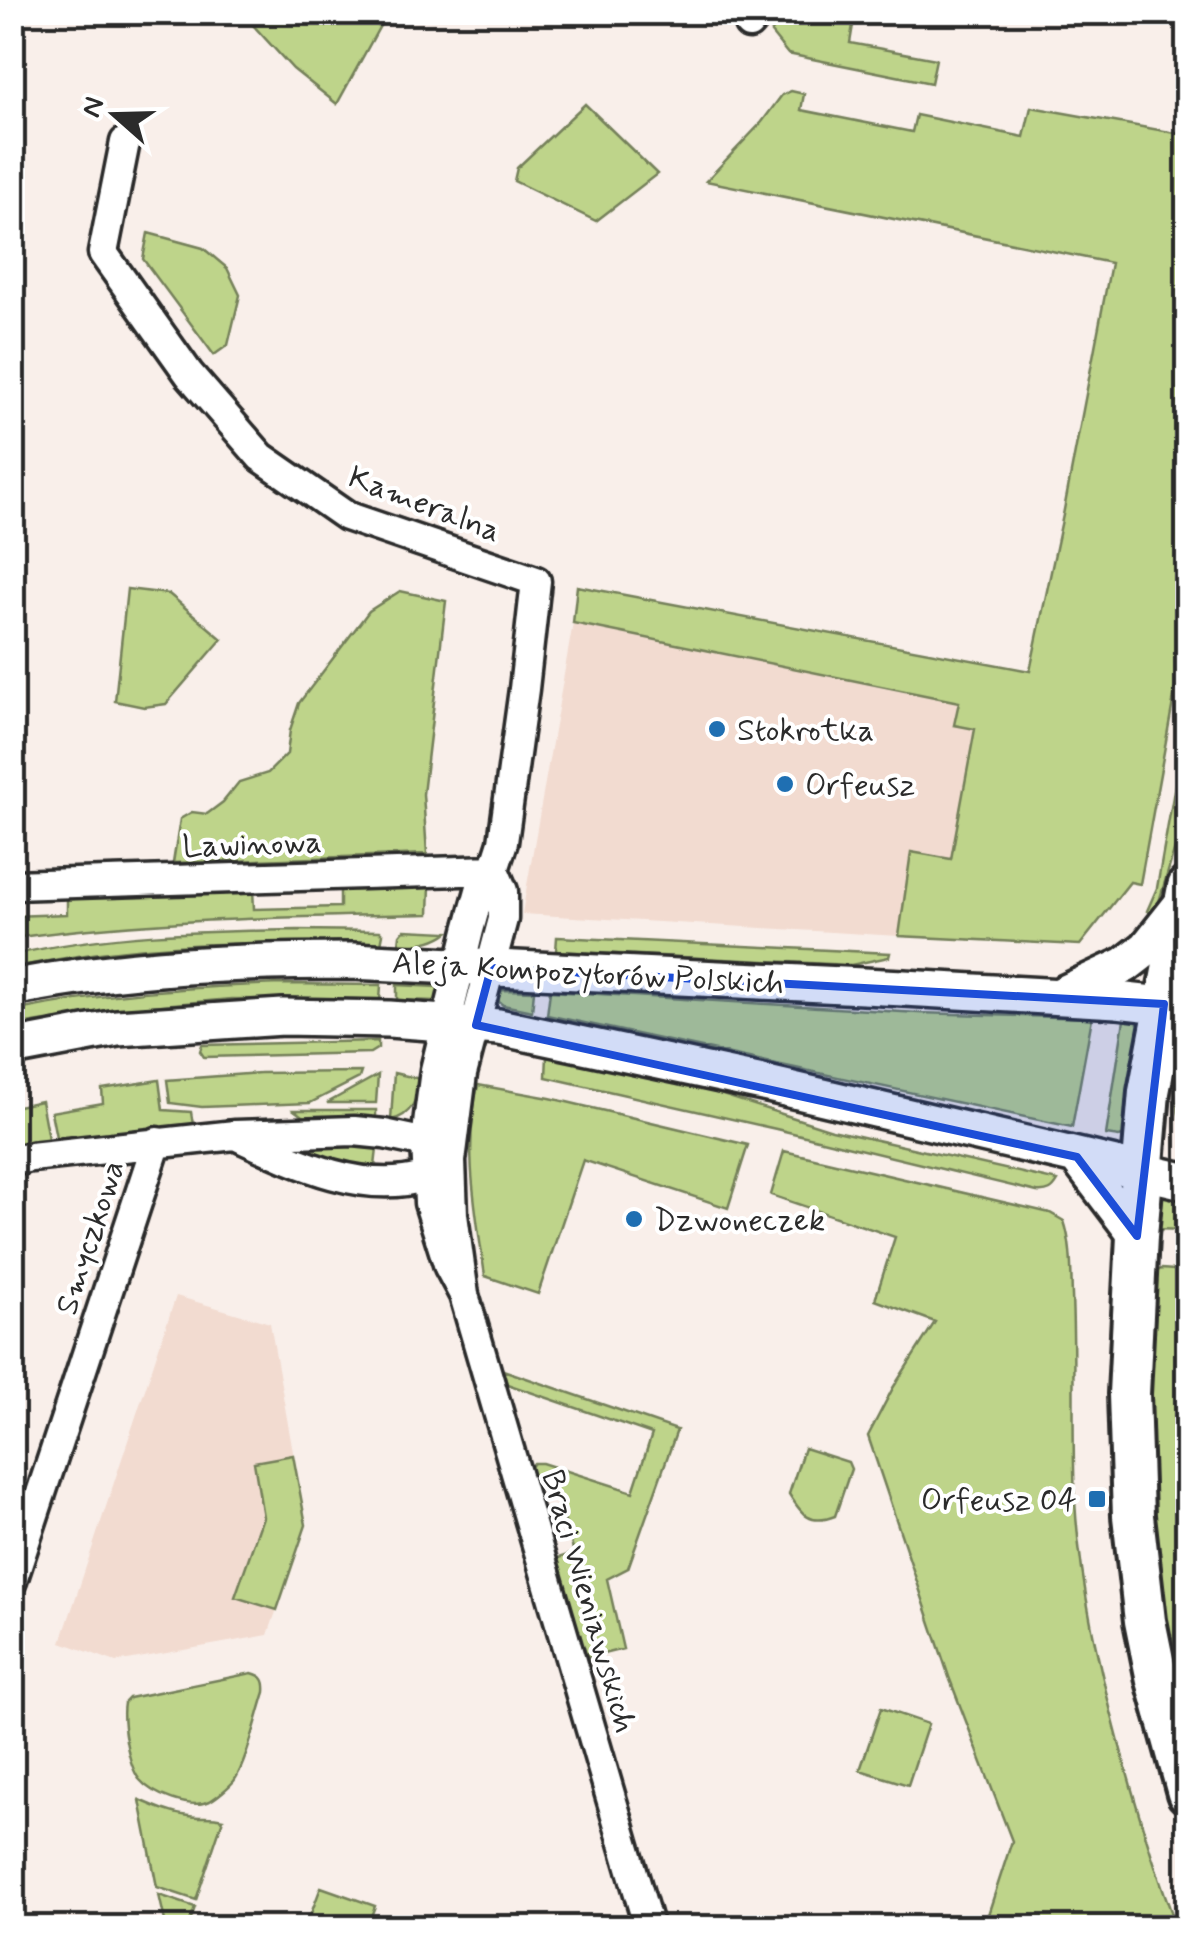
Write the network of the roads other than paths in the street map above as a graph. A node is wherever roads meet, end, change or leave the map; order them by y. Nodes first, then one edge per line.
1 (125, 142) dead end
2 (494, 870) junction
3 (12, 885) edge
4 (1186, 894) edge
5 (476, 967) junction
6 (12, 988) edge
7 (1058, 996) junction
8 (1176, 1006) edge
9 (461, 1024) junction
10 (12, 1048) edge
11 (235, 1135) junction
12 (157, 1142) junction
13 (426, 1143) junction
14 (1076, 1158) junction
15 (12, 1161) edge
16 (439, 1169) junction
17 (1143, 1173) junction
18 (1188, 1182) edge
19 (1137, 1236) junction
20 (12, 1581) edge
21 (1188, 1793) edge
22 (648, 1928) edge

1 - 2 street, Kameralna
2 - 3 street, Lawinowa
2 - 5 street, Kameralna
4 - 7 street
4 - 8 main road
5 - 6 street, Aleja Kompozytorów Polskich
5 - 7 street, Aleja Kompozytorów Polskich
5 - 9 street, Kameralna
7 - 8 street, Aleja Kompozytorów Polskich
8 - 17 main road
9 - 10 street, Aleja Kompozytorów Polskich
9 - 13 street
9 - 14 street, Aleja Kompozytorów Polskich
9 - 16 street, Braci Wieniawskich
11 - 12 street
11 - 13 street
11 - 16 street
12 - 15 street
12 - 20 street, Smyczkowa
13 - 16 street
14 - 17 street, Aleja Kompozytorów Polskich
14 - 19 street
16 - 22 street, Braci Wieniawskich
17 - 18 street, Aleja Kompozytorów Polskich
17 - 19 main road
19 - 21 main road

